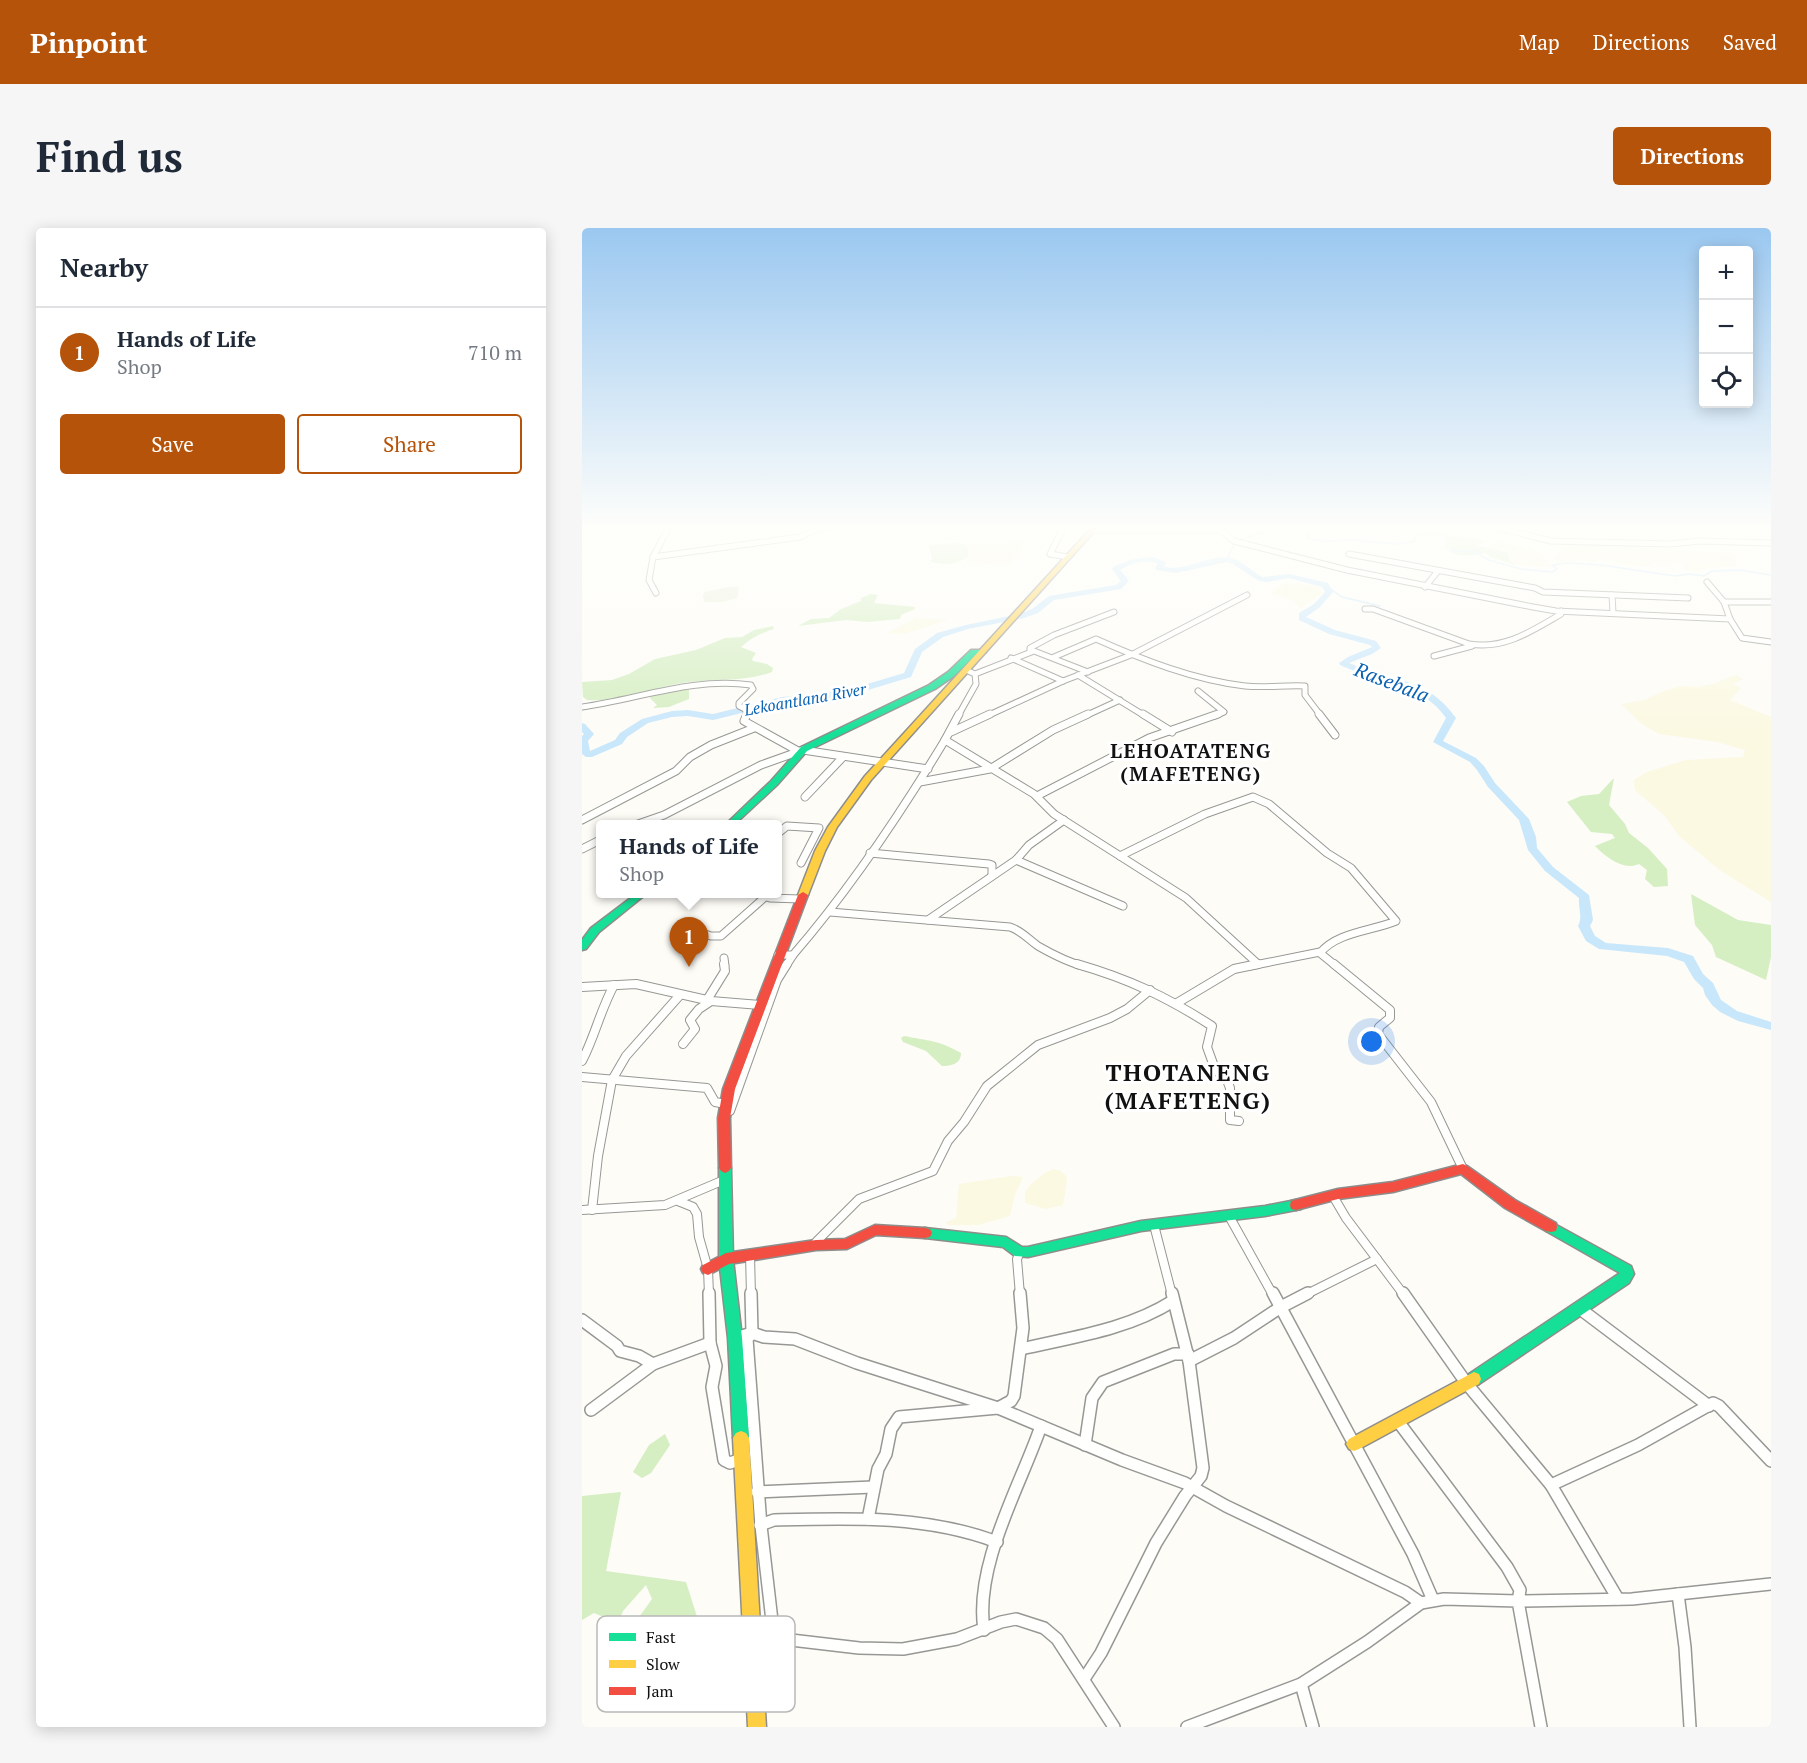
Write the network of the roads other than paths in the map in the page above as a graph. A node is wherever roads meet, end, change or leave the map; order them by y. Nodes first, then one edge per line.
1 (1034, 595) edge
2 (1247, 595) dead end
3 (1470, 595) edge
4 (1612, 595) joint
5 (1718, 595) edge
6 (1688, 598) dead end
7 (1724, 602) junction
8 (1771, 602) edge
9 (1365, 609) dead end
10 (1561, 611) junction
11 (1114, 612) dead end
12 (1614, 614) junction
13 (1730, 619) junction
14 (1771, 642) edge
15 (1474, 646) junction
16 (1030, 651) junction
17 (982, 652) junction
18 (1131, 655) junction
19 (1434, 656) dead end
20 (1054, 657) junction
21 (1011, 658) junction
22 (971, 672) junction
23 (1088, 672) junction
24 (1078, 675) junction
25 (1063, 681) junction
26 (1198, 691) dead end
27 (1120, 700) junction
28 (582, 706) edge
29 (754, 728) junction
30 (1173, 732) junction
31 (950, 733) junction
32 (1335, 735) dead end
33 (945, 740) junction
34 (801, 751) junction
35 (843, 757) junction
36 (883, 762) junction
37 (928, 769) junction
38 (990, 769) junction
39 (920, 783) junction
40 (1037, 796) junction
41 (805, 797) dead end
42 (582, 820) edge
43 (651, 820) edge
44 (735, 820) edge
45 (1064, 820) junction
46 (782, 828) edge
47 (596, 842) edge
48 (582, 849) edge
49 (870, 853) junction
50 (1120, 856) junction
51 (1016, 860) junction
52 (801, 863) dead end
53 (992, 876) junction
54 (636, 898) edge
55 (764, 898) edge
56 (782, 898) edge
57 (800, 899) junction
58 (1123, 906) dead end
59 (830, 912) junction
60 (926, 921) junction
61 (684, 927) dead end
62 (582, 947) edge
63 (1320, 952) junction
64 (778, 955) junction
65 (793, 955) junction
66 (724, 958) dead end
67 (1258, 964) junction
68 (614, 985) junction
69 (582, 987) edge
70 (1150, 990) junction
71 (680, 995) junction
72 (709, 1001) junction
73 (1177, 1003) junction
74 (760, 1005) junction
75 (683, 1044) dead end
76 (582, 1061) edge
77 (582, 1077) edge
78 (612, 1080) junction
79 (726, 1104) junction
80 (724, 1118) junction
81 (1239, 1121) dead end
82 (1463, 1169) junction
83 (724, 1179) junction
84 (1334, 1196) junction
85 (678, 1201) junction
86 (587, 1210) edge
87 (1229, 1216) junction
88 (1154, 1225) junction
89 (816, 1245) junction
90 (1020, 1252) junction
91 (750, 1256) junction
92 (726, 1259) junction
93 (1377, 1259) junction
94 (708, 1269) junction
95 (1173, 1301) junction
96 (1281, 1307) junction
97 (1579, 1308) junction
98 (582, 1320) edge
99 (752, 1333) junction
100 (735, 1338) junction
101 (710, 1344) junction
102 (1021, 1349) junction
103 (1189, 1357) junction
104 (653, 1364) junction
105 (1467, 1384) junction
106 (1709, 1406) junction
107 (998, 1408) junction
108 (591, 1410) dead end
109 (1397, 1420) junction
110 (1041, 1426) junction
111 (1354, 1444) junction
112 (1085, 1445) junction
113 (741, 1459) junction
114 (1771, 1461) edge
115 (1551, 1485) junction
116 (873, 1487) junction
117 (1191, 1488) junction
118 (757, 1492) junction
119 (868, 1519) junction
120 (760, 1525) junction
121 (997, 1542) junction
122 (1771, 1584) edge
123 (1678, 1594) junction
124 (1618, 1599) junction
125 (1427, 1601) junction
126 (1518, 1601) junction
127 (750, 1616) edge
128 (771, 1616) edge
129 (984, 1630) junction
130 (795, 1640) edge
131 (1084, 1679) junction
132 (1301, 1684) junction
133 (756, 1712) edge
134 (757, 1727) edge
135 (1114, 1727) edge
136 (1187, 1727) edge
137 (1313, 1727) edge
138 (1541, 1727) edge
139 (1690, 1727) edge

1 - 17 main road
2 - 18 street
3 - 10 street
4 - 6 street
4 - 12 street
5 - 7 street
7 - 8 street
7 - 13 street
9 - 15 street
10 - 12 street
10 - 15 street
11 - 16 street
12 - 13 street
13 - 14 street
15 - 19 street
16 - 20 street
16 - 21 street
17 - 22 main road
17 - 34 main road
18 - 20 street
18 - 23 street
18 - 32 street
20 - 23 street
21 - 22 street
21 - 25 street
22 - 31 street
22 - 36 main road
23 - 24 street
24 - 25 street
24 - 27 street
25 - 31 street
26 - 30 street
27 - 30 street
27 - 38 street
28 - 29 street
29 - 34 street
29 - 42 street
30 - 40 street
31 - 33 street
33 - 37 street
33 - 38 street
34 - 35 street
34 - 43 street
34 - 44 main road
35 - 36 street
35 - 41 street
36 - 37 street
36 - 57 main road
37 - 39 street
38 - 39 street
38 - 40 street
39 - 49 street
40 - 45 street
45 - 50 street
45 - 51 street
46 - 52 street
47 - 48 street
49 - 53 street
49 - 59 street
50 - 63 street
50 - 67 street
51 - 53 street
51 - 58 street
53 - 60 street
54 - 62 main road
55 - 61 street
56 - 57 street
57 - 64 main road
59 - 60 street
59 - 65 street
60 - 70 street
63 - 67 street
63 - 82 street
64 - 65 street
64 - 74 main road
65 - 80 street
66 - 72 street
67 - 73 street
68 - 69 street
68 - 71 street
68 - 76 street
70 - 73 street
70 - 89 street
71 - 72 street
71 - 78 street
72 - 74 street
72 - 75 street
73 - 81 street
74 - 79 main road
77 - 78 street
78 - 79 street
78 - 86 street
79 - 80 main road
80 - 83 main road
82 - 84 main road
82 - 97 main road
83 - 85 street
83 - 92 main road
84 - 87 main road
84 - 93 street
85 - 86 street
85 - 94 street
87 - 88 main road
87 - 96 street
88 - 90 main road
88 - 95 street
89 - 90 main road
89 - 91 main road
90 - 102 street
91 - 92 main road
91 - 99 street
92 - 94 main road
92 - 100 main road
93 - 96 street
93 - 105 street
94 - 101 street
95 - 102 street
95 - 103 street
96 - 103 street
96 - 111 street
97 - 105 main road
97 - 106 street
98 - 104 street
99 - 100 street
99 - 107 street
99 - 118 street
100 - 113 main road
101 - 104 street
101 - 113 street
102 - 107 street
103 - 112 street
103 - 117 street
104 - 108 street
105 - 109 main road
105 - 115 street
106 - 114 street
106 - 115 street
107 - 110 street
107 - 116 street
109 - 111 main road
109 - 126 street
110 - 112 street
110 - 121 street
111 - 125 street
112 - 117 street
113 - 127 main road
115 - 124 street
116 - 118 street
116 - 119 street
117 - 125 street
117 - 131 street
118 - 120 street
119 - 120 street
119 - 121 street
120 - 128 street
121 - 129 street
122 - 123 street
123 - 124 street
123 - 139 street
124 - 126 street
125 - 126 street
125 - 132 street
126 - 138 street
129 - 130 street
129 - 131 street
131 - 135 street
132 - 136 street
132 - 137 street
133 - 134 main road

